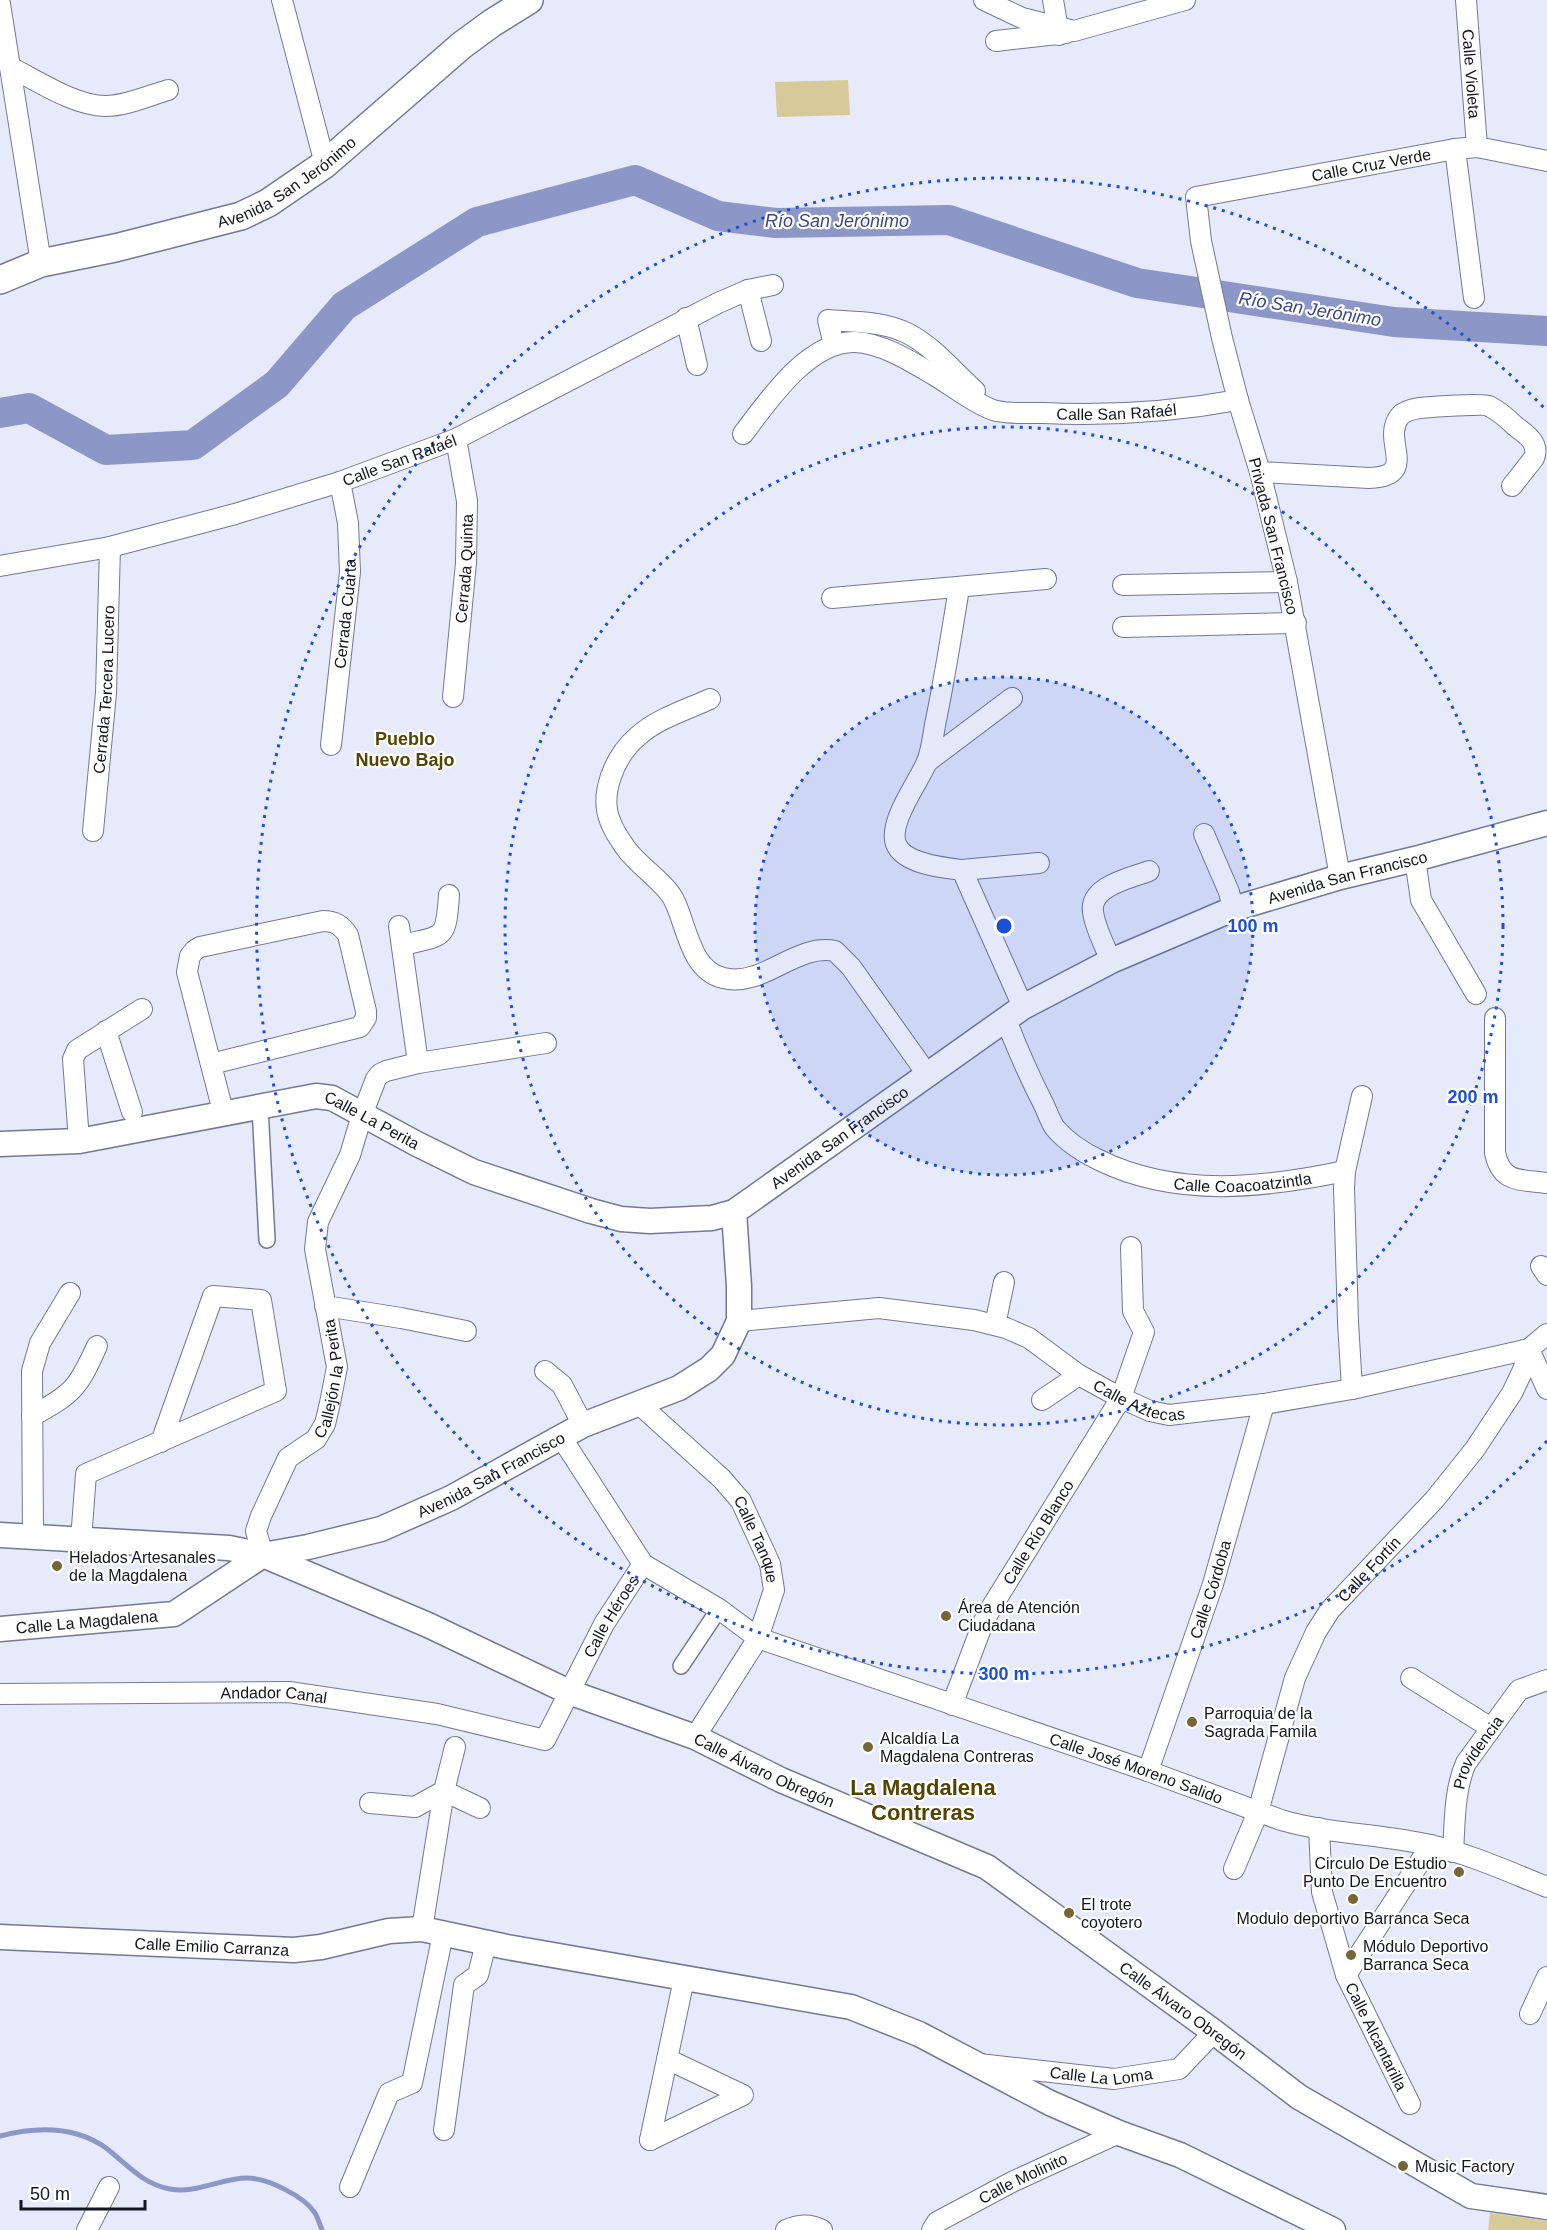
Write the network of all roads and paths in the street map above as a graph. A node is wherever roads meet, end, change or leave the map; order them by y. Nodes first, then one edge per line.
1 (282, 0) edge
2 (529, 0) edge
3 (984, 0) edge
4 (1053, 0) edge
5 (1183, 0) edge
6 (1466, 0) edge
7 (0, 4) edge
8 (1064, 31) junction
9 (996, 41) dead end
10 (10, 67) junction
11 (168, 90) dead end
12 (1477, 147) junction
13 (1455, 149) junction
14 (1547, 161) edge
15 (325, 164) junction
16 (1196, 197) joint
17 (41, 263) junction
18 (0, 280) edge
19 (773, 285) dead end
20 (748, 290) junction
21 (1474, 298) dead end
22 (686, 318) junction
23 (761, 341) dead end
24 (697, 365) dead end
25 (1238, 400) junction
26 (743, 434) dead end
27 (456, 439) junction
28 (1260, 472) junction
29 (340, 482) junction
30 (1512, 486) dead end
31 (111, 547) junction
32 (0, 566) edge
33 (1046, 579) dead end
34 (1287, 582) junction
35 (1123, 585) dead end
36 (959, 588) junction
37 (832, 598) dead end
38 (1296, 623) junction
39 (1123, 627) dead end
40 (453, 698) dead end
41 (1012, 698) dead end
42 (710, 699) dead end
43 (331, 745) dead end
44 (927, 762) junction
45 (1547, 823) edge
46 (93, 831) dead end
47 (1204, 834) dead end
48 (1415, 860) junction
49 (1038, 863) dead end
50 (962, 870) junction
51 (1149, 871) dead end
52 (1340, 877) junction
53 (449, 895) dead end
54 (1233, 909) junction
55 (1111, 961) junction
56 (1476, 994) dead end
57 (142, 1009) dead end
58 (1015, 1013) junction
59 (1495, 1018) dead end
60 (106, 1031) junction
61 (546, 1043) dead end
62 (418, 1062) junction
63 (211, 1064) junction
64 (927, 1074) junction
65 (1362, 1096) dead end
66 (260, 1107) junction
67 (132, 1112) dead end
68 (224, 1115) junction
69 (362, 1115) junction
70 (79, 1141) junction
71 (0, 1144) edge
72 (1345, 1171) junction
73 (1547, 1183) edge
74 (734, 1212) junction
75 (267, 1240) dead end
76 (1131, 1247) dead end
77 (1004, 1282) dead end
78 (70, 1293) dead end
79 (325, 1306) junction
80 (739, 1321) junction
81 (995, 1325) junction
82 (466, 1331) dead end
83 (1547, 1334) edge
84 (97, 1346) dead end
85 (1526, 1350) junction
86 (545, 1371) dead end
87 (1079, 1375) junction
88 (1352, 1389) junction
89 (1547, 1389) edge
90 (1121, 1398) junction
91 (1042, 1400) dead end
92 (638, 1403) junction
93 (1264, 1404) junction
94 (32, 1416) junction
95 (583, 1425) junction
96 (561, 1437) junction
97 (161, 1442) junction
98 (0, 1534) edge
99 (33, 1537) junction
100 (81, 1540) junction
101 (263, 1555) junction
102 (643, 1564) junction
103 (719, 1609) junction
104 (0, 1629) edge
105 (758, 1638) junction
106 (681, 1666) dead end
107 (1411, 1678) dead end
108 (1547, 1680) edge
109 (569, 1692) junction
110 (0, 1694) edge
111 (952, 1705) junction
112 (1491, 1728) junction
113 (695, 1737) junction
114 (545, 1740) joint
115 (455, 1747) dead end
116 (1148, 1771) junction
117 (444, 1791) junction
118 (370, 1803) dead end
119 (480, 1808) dead end
120 (1258, 1812) junction
121 (1319, 1828) junction
122 (1431, 1845) junction
123 (1453, 1852) junction
124 (1234, 1869) dead end
125 (1547, 1887) edge
126 (432, 1931) junction
127 (0, 1937) edge
128 (486, 1943) junction
129 (1346, 1975) junction
130 (1547, 1977) edge
131 (684, 1978) junction
132 (1530, 2014) dead end
133 (1214, 2032) junction
134 (667, 2059) junction
135 (971, 2063) junction
136 (1410, 2104) dead end
137 (444, 2130) dead end
138 (1119, 2133) junction
139 (109, 2187) dead end
140 (350, 2187) dead end
141 (1547, 2207) edge
142 (87, 2230) edge
143 (786, 2230) edge
144 (822, 2230) edge
145 (932, 2230) edge
146 (1333, 2230) edge

1 - 15 street
2 - 15 main road, Avenida San Jerónimo
3 - 8 street
4 - 8 street
5 - 8 street
6 - 12 street, Calle Violeta
7 - 10 street
8 - 9 street
10 - 11 street
10 - 17 street
12 - 13 street, Calle Cruz Verde
12 - 14 street, Calle Cruz Verde
13 - 16 street, Calle Cruz Verde
13 - 21 street
15 - 17 main road, Avenida San Jerónimo
16 - 25 street, Privada San Francisco
17 - 18 main road, Avenida San Jerónimo
19 - 20 street, Calle San Rafaél
20 - 22 street, Calle San Rafaél
20 - 23 street
22 - 24 street
22 - 27 street, Calle San Rafaél
25 - 26 street, Calle San Rafaél
25 - 28 street, Privada San Francisco
27 - 29 street, Calle San Rafaél
27 - 40 street, Cerrada Quinta
28 - 30 street
28 - 34 street, Privada San Francisco
29 - 31 street, Calle San Rafaél
29 - 43 street, Cerrada Cuarta
31 - 32 street, Calle San Rafaél
31 - 46 street, Cerrada Tercera Lucero
33 - 36 street
34 - 35 street
34 - 38 street, Privada San Francisco
36 - 37 street
36 - 44 street
38 - 39 street
38 - 52 street, Privada San Francisco
41 - 44 street
42 - 64 street
44 - 50 street
45 - 48 street, Avenida San Francisco
47 - 54 street
48 - 52 street, Avenida San Francisco
48 - 56 street
49 - 50 street
50 - 58 street, Calle Coacoatzintla
51 - 55 street
52 - 54 street, Avenida San Francisco
53 - 62 street
54 - 55 street, Avenida San Francisco
55 - 58 street, Avenida San Francisco
57 - 60 street
58 - 64 street, Avenida San Francisco
58 - 72 street, Calle Coacoatzintla
59 - 73 street
60 - 67 street
60 - 70 street
61 - 62 street
62 - 69 street, Callejón la Perita
63 - 63 street
63 - 68 street
64 - 74 street, Avenida San Francisco
65 - 72 street
66 - 68 street, Calle La Perita
66 - 69 street, Calle La Perita
66 - 75 street
68 - 70 street, Calle La Perita
69 - 74 street, Calle La Perita
69 - 79 street, Callejón la Perita
70 - 71 street, Calle La Perita
72 - 88 street
74 - 80 street, Avenida San Francisco
76 - 90 street, Calle Río Blanco
77 - 81 street
78 - 94 street
79 - 82 street
79 - 101 street, Callejón la Perita
80 - 81 street, Calle Aztecas
80 - 92 street, Avenida San Francisco
81 - 87 street, Calle Aztecas
83 - 85 street, Calle Aztecas
84 - 94 street
85 - 88 street, Calle Aztecas
85 - 89 street
85 - 120 street, Calle Fortín
86 - 95 street
87 - 90 street, Calle Aztecas
87 - 91 street
88 - 93 street, Calle Aztecas
90 - 93 street, Calle Aztecas
90 - 111 street, Calle Río Blanco
92 - 95 street, Avenida San Francisco
92 - 105 street, Calle Tanque
93 - 116 street, Calle Córdoba
94 - 99 street
95 - 96 street, Avenida San Francisco
96 - 101 street, Avenida San Francisco
96 - 102 street, Calle Héroes
97 - 97 street
97 - 100 street
98 - 99 street
99 - 100 street
100 - 101 street
101 - 104 street, Calle La Magdalena
101 - 109 street, Calle Álvaro Obregón
102 - 103 street, Calle José Moreno Salido
102 - 109 street, Calle Héroes
103 - 105 street, Calle José Moreno Salido
103 - 106 street
105 - 111 street, Calle José Moreno Salido
105 - 113 street, Calle Tanque
107 - 112 street
108 - 112 street, Providencia
109 - 113 street, Calle Álvaro Obregón
109 - 114 street, Calle Héroes
110 - 114 street, Andador Canal
111 - 116 street, Calle José Moreno Salido
112 - 123 street, Providencia
113 - 133 street, Calle Álvaro Obregón
115 - 117 street
116 - 120 street, Calle José Moreno Salido
117 - 118 street
117 - 119 street
117 - 126 street
120 - 121 street, Calle José Moreno Salido
120 - 124 street, Calle Fortín
121 - 122 street, Calle José Moreno Salido
121 - 129 street, Calle Alcantarilla
122 - 123 street, Calle José Moreno Salido
122 - 129 street
123 - 125 street, Calle José Moreno Salido
126 - 127 street, Calle Emilio Carranza
126 - 128 street, Calle Emilio Carranza
126 - 140 street
128 - 131 street, Calle Emilio Carranza
128 - 137 street
129 - 136 street, Calle Alcantarilla
130 - 132 street
131 - 134 street
131 - 135 street, Calle Emilio Carranza
133 - 135 street, Calle La Loma
133 - 141 street, Calle Álvaro Obregón
134 - 134 street
135 - 138 street, Calle Emilio Carranza
138 - 145 street, Calle Molinito
138 - 146 street, Calle Emilio Carranza
139 - 142 street
143 - 144 street

